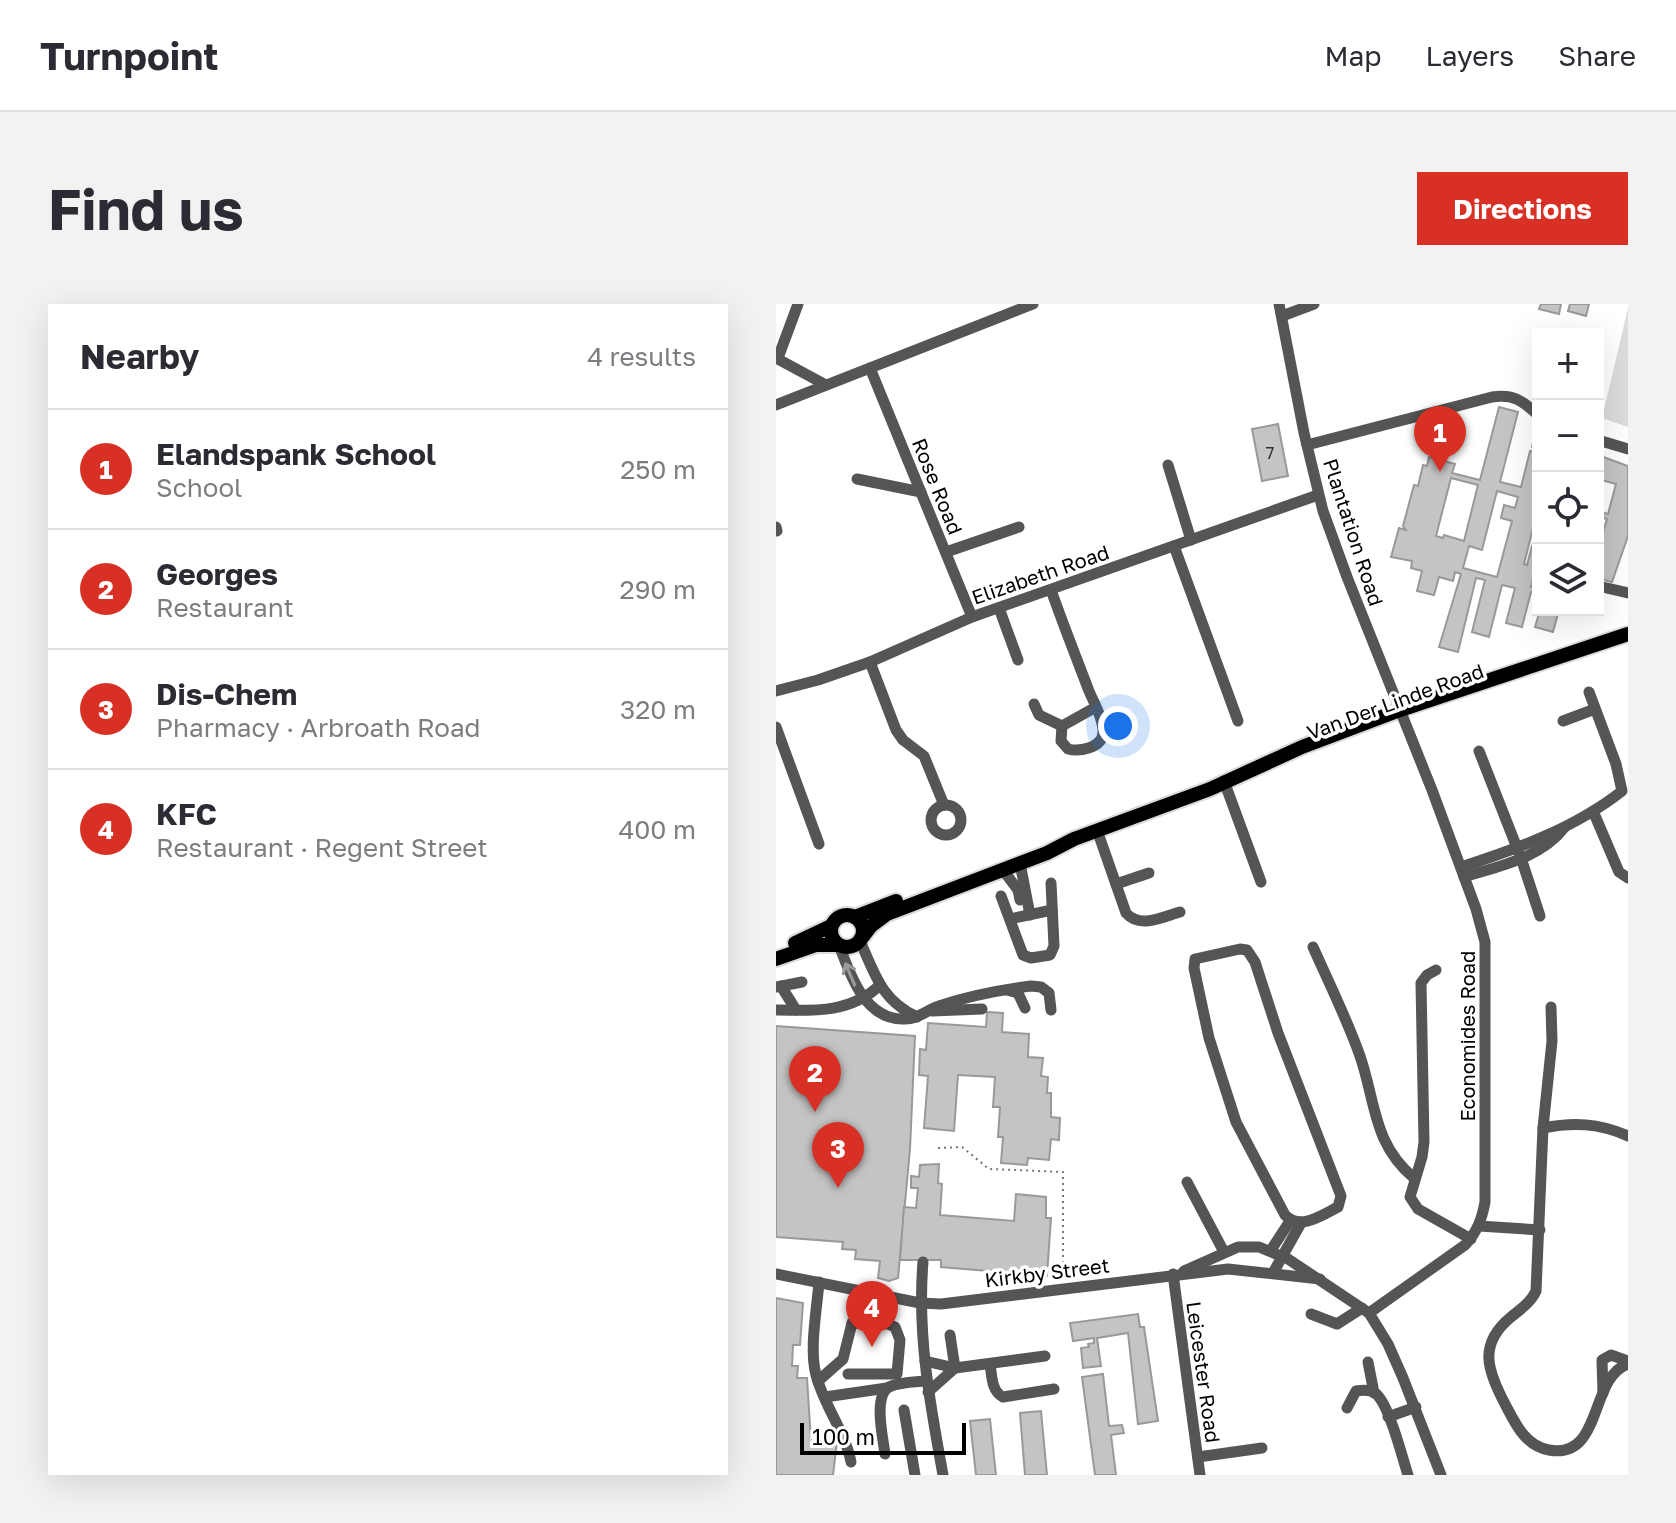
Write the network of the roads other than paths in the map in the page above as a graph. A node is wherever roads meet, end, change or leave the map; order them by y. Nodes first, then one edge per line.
1 (798, 304) edge
2 (1033, 304) edge
3 (1314, 304) edge
4 (1002, 310) edge
5 (1280, 310) edge
6 (777, 358) edge
7 (870, 368) junction
8 (826, 385) junction
9 (776, 405) edge
10 (1532, 409) edge
11 (1604, 442) edge
12 (1307, 445) junction
13 (1628, 449) edge
14 (1168, 465) dead end
15 (857, 479) dead end
16 (921, 492) junction
17 (1318, 495) junction
18 (1019, 527) dead end
19 (1191, 540) junction
20 (1174, 546) junction
21 (946, 552) junction
22 (1604, 587) edge
23 (1051, 590) junction
24 (1628, 593) edge
25 (999, 608) junction
26 (972, 617) junction
27 (1628, 634) edge
28 (1018, 660) dead end
29 (870, 662) junction
30 (776, 691) edge
31 (1589, 692) dead end
32 (1034, 704) dead end
33 (1096, 707) junction
34 (1595, 709) junction
35 (1402, 714) junction
36 (1238, 721) dead end
37 (1563, 721) dead end
38 (1062, 726) junction
39 (776, 727) edge
40 (1479, 751) dead end
41 (1225, 783) junction
42 (944, 805) dead end
43 (1593, 811) junction
44 (1097, 830) junction
45 (1074, 839) junction
46 (819, 844) dead end
47 (1519, 852) junction
48 (1020, 863) junction
49 (1003, 870) junction
50 (1462, 872) junction
51 (1149, 873) dead end
52 (1628, 878) edge
53 (1261, 882) dead end
54 (1051, 883) dead end
55 (1116, 884) junction
56 (1001, 896) dead end
57 (1052, 910) junction
58 (1180, 912) dead end
59 (1027, 916) junction
60 (1540, 916) dead end
61 (855, 917) junction
62 (1010, 919) junction
63 (831, 926) junction
64 (860, 940) junction
65 (838, 945) junction
66 (1313, 947) dead end
67 (776, 950) edge
68 (776, 959) edge
69 (1436, 970) dead end
70 (802, 982) dead end
71 (880, 985) junction
72 (778, 986) edge
73 (1006, 990) junction
74 (865, 998) junction
75 (1551, 1007) dead end
76 (1025, 1008) dead end
77 (982, 1009) dead end
78 (776, 1010) edge
79 (796, 1010) junction
80 (1051, 1010) dead end
81 (922, 1014) junction
82 (1543, 1128) junction
83 (1628, 1136) edge
84 (1414, 1178) junction
85 (1187, 1182) dead end
86 (1296, 1222) junction
87 (1479, 1226) junction
88 (1540, 1230) junction
89 (1471, 1239) junction
90 (1276, 1252) junction
91 (1222, 1253) junction
92 (923, 1262) dead end
93 (1228, 1269) junction
94 (1273, 1273) junction
95 (776, 1274) edge
96 (1176, 1274) junction
97 (1320, 1279) junction
98 (819, 1282) junction
99 (920, 1303) junction
100 (1365, 1311) junction
101 (1311, 1314) dead end
102 (950, 1335) dead end
103 (846, 1352) junction
104 (1045, 1356) dead end
105 (925, 1361) junction
106 (1368, 1362) dead end
107 (1628, 1363) edge
108 (990, 1364) junction
109 (955, 1368) junction
110 (848, 1374) junction
111 (818, 1381) junction
112 (927, 1386) junction
113 (887, 1388) junction
114 (1054, 1389) dead end
115 (1374, 1393) junction
116 (846, 1394) junction
117 (825, 1397) junction
118 (1416, 1407) junction
119 (1347, 1408) dead end
120 (904, 1410) dead end
121 (1388, 1417) junction
122 (1262, 1448) dead end
123 (885, 1454) dead end
124 (1198, 1457) junction
125 (851, 1462) dead end
126 (915, 1475) edge
127 (943, 1475) edge
128 (1200, 1475) edge
129 (1408, 1475) edge
130 (1441, 1475) edge

1 - 6 street
2 - 4 street
3 - 5 street
4 - 7 street
5 - 12 street, Plantation Road
6 - 8 street
7 - 8 street
7 - 16 street, Rose Road
8 - 9 street
10 - 12 street
11 - 13 street
12 - 17 street, Plantation Road
14 - 19 street
15 - 16 street
16 - 21 street, Rose Road
17 - 19 street, Elizabeth Road
17 - 35 street, Plantation Road
18 - 21 street
19 - 20 street, Elizabeth Road
20 - 23 street, Elizabeth Road
20 - 36 street
21 - 26 street, Rose Road
22 - 24 street
23 - 25 street, Elizabeth Road
23 - 33 street
25 - 26 street, Elizabeth Road
25 - 28 street
26 - 29 street, Elizabeth Road
27 - 35 main road, Van Der Linde Road
29 - 30 street, Elizabeth Road
29 - 42 street
31 - 34 street
32 - 38 street
33 - 38 street
33 - 38 street
34 - 37 street
34 - 43 street
35 - 41 main road, Van Der Linde Road
35 - 50 street, Economides Road
39 - 46 street
40 - 47 street
41 - 44 main road, Van Der Linde Road
41 - 53 street
43 - 47 street
43 - 52 street
44 - 45 main road, Van Der Linde Road
44 - 55 street
45 - 48 main road, Van Der Linde Road
45 - 61 main road, Van Der Linde Road
47 - 50 street
47 - 60 street
48 - 49 main road, Van Der Linde Road
48 - 59 street
49 - 59 street
49 - 64 main road, Van Der Linde Road
50 - 87 street, Economides Road
51 - 55 street
54 - 57 street
55 - 58 street
56 - 62 street
57 - 59 street
57 - 62 street
59 - 62 street
61 - 63 main road
61 - 64 main road
63 - 65 main road
63 - 67 main road
64 - 65 main road
64 - 71 street
65 - 68 main road
74 -> 65 street
66 - 84 street
69 - 84 street
70 - 72 street
71 - 74 street
71 - 81 street
72 - 79 street
73 - 76 street
73 - 80 street
73 - 81 street
74 - 79 street
74 - 81 street
75 - 82 street
77 - 81 street
78 - 79 street
82 - 83 street
82 - 88 street
84 - 89 street
85 - 91 street
86 - 86 street
86 - 90 street
87 - 88 street
87 - 89 street, Economides Road
88 - 107 street
89 - 100 street, Economides Road
90 - 91 street, Kirkby Street
90 - 94 street
90 - 97 street, Kirkby Street
91 - 93 street
91 - 96 street, Kirkby Street
92 - 99 street
93 - 94 street, Kirkby Street
93 - 96 street, Kirkby Street
94 - 97 street, Kirkby Street
95 - 98 street, Kirkby Street
96 - 99 street, Kirkby Street
96 - 124 street, Leicester Road
97 - 100 street, Kirkby Street
98 - 99 street, Kirkby Street
98 - 111 street
99 - 105 street
100 - 101 street, Economides Road
100 - 118 street, Kirkby Street
102 - 109 street
103 - 110 street
103 - 110 street
103 - 111 street
104 - 108 street
105 - 109 street
105 - 112 street
106 - 115 street
108 - 109 street
108 - 114 street
109 - 112 street
110 - 116 street
111 - 117 street
112 - 113 street
112 - 127 street
113 - 116 street
113 - 123 street
115 - 119 street
115 - 121 street
116 - 117 street
117 - 125 street
118 - 121 street
118 - 130 street, Kirkby Street
120 - 126 street
121 - 129 street
122 - 124 street
124 - 128 street, Leicester Road

